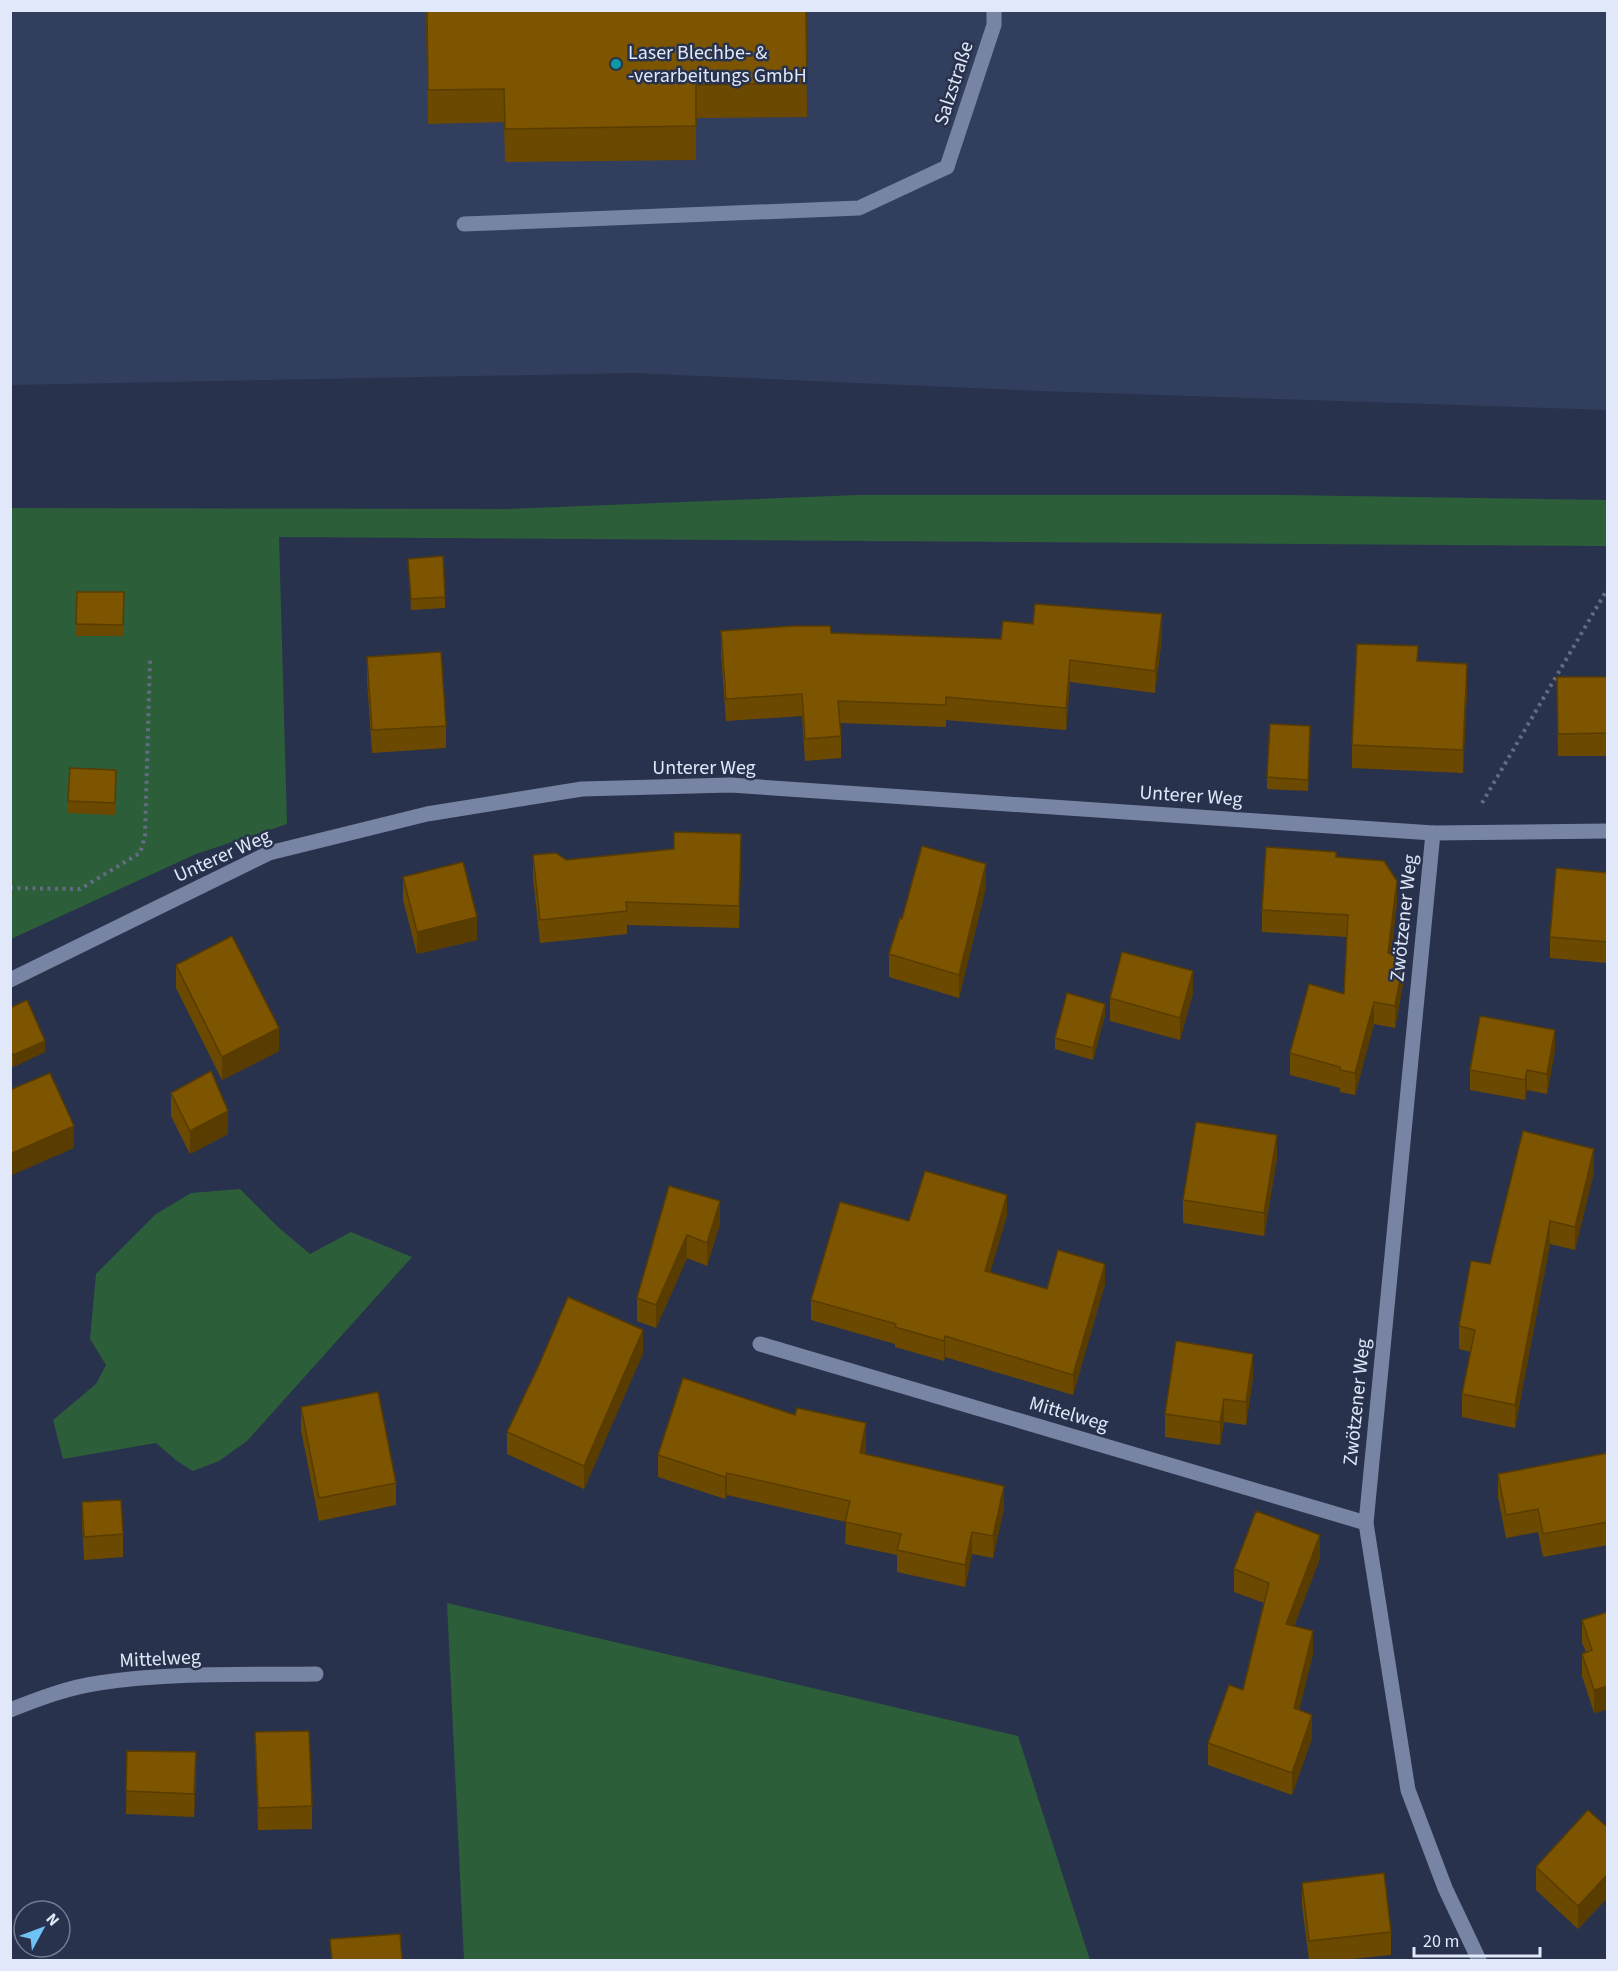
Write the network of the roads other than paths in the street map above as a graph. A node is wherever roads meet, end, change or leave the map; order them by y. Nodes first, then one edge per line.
1 (994, 10) edge
2 (464, 224) dead end
3 (1608, 831) edge
4 (1433, 832) junction
5 (10, 980) edge
6 (760, 1344) dead end
7 (1366, 1522) junction
8 (316, 1674) dead end
9 (10, 1710) edge
10 (1479, 1960) edge

1 - 2 street, Salzstraße
3 - 4 street, Unterer Weg
4 - 5 street, Unterer Weg
4 - 7 street, Zwötzener Weg
6 - 7 street, Mittelweg
7 - 10 street, Zwötzener Weg
8 - 9 street, Mittelweg

